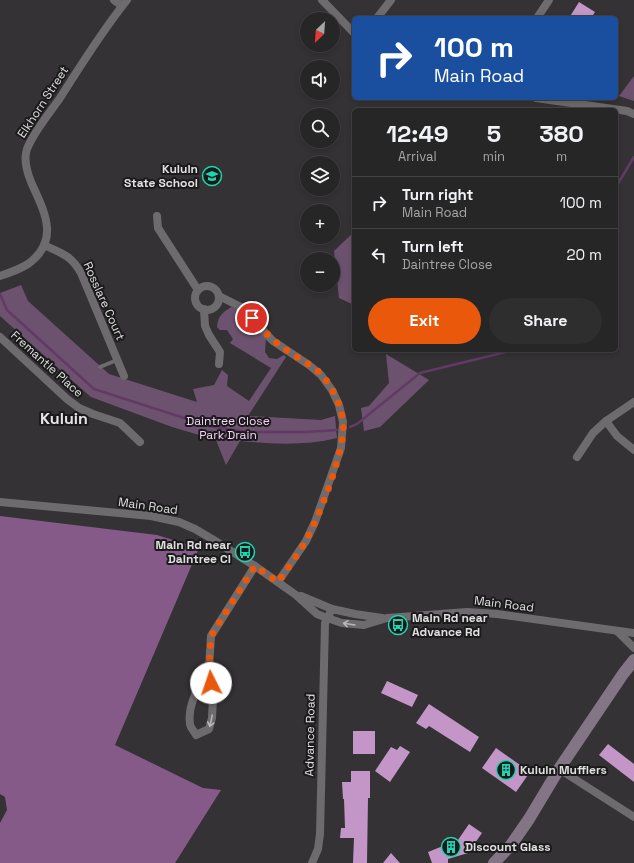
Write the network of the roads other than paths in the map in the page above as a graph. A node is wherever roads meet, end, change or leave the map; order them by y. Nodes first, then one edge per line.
1 (114, 0) edge
2 (322, 0) edge
3 (392, 0) edge
4 (549, 0) edge
5 (125, 3) edge
6 (379, 16) edge
7 (538, 16) edge
8 (352, 31) edge
9 (550, 100) edge
10 (606, 108) edge
11 (618, 110) edge
12 (634, 114) edge
13 (157, 216) dead end
14 (44, 245) junction
15 (0, 276) edge
16 (198, 290) junction
17 (219, 296) junction
18 (204, 309) junction
19 (0, 337) edge
20 (117, 360) junction
21 (219, 364) dead end
22 (100, 367) dead end
23 (124, 376) dead end
24 (634, 402) edge
25 (606, 421) junction
26 (140, 442) dead end
27 (634, 450) edge
28 (577, 457) dead end
29 (0, 502) edge
30 (255, 566) junction
31 (278, 582) junction
32 (296, 595) junction
33 (332, 609) junction
34 (327, 618) junction
35 (387, 618) junction
36 (618, 632) junction
37 (634, 633) edge
38 (634, 648) edge
39 (634, 660) edge
40 (209, 668) junction
41 (559, 769) junction
42 (634, 817) edge
43 (312, 863) edge
44 (494, 863) edge

1 - 5 street
2 - 8 street
3 - 6 street
4 - 7 street
5 - 14 street, Elkhorn Street
9 - 10 street
11 - 12 street
13 - 16 street
14 - 15 street, Elkhorn Street
14 - 20 street, Rosslare Court
16 - 17 street
16 - 18 street
17 - 18 street
17 - 31 street
18 - 21 street
19 - 26 street, Fremantle Place
20 - 22 lane, Rosslare Court
20 - 23 street, Rosslare Court
24 - 25 street
25 - 27 street
25 - 28 street
29 - 30 street, Main Road
30 - 31 street, Main Road
30 - 40 street
31 - 32 street, Main Road
32 - 33 street, Main Road
32 - 34 street, Main Road
33 - 34 street, Advance Road
33 - 35 street, Main Road
35 -> 34 street, Main Road
34 - 43 street, Advance Road
35 - 36 street, Main Road
36 - 37 street, Main Road
36 - 38 street
39 - 41 main road
40 -> 40 street
41 - 42 street
41 - 44 main road

